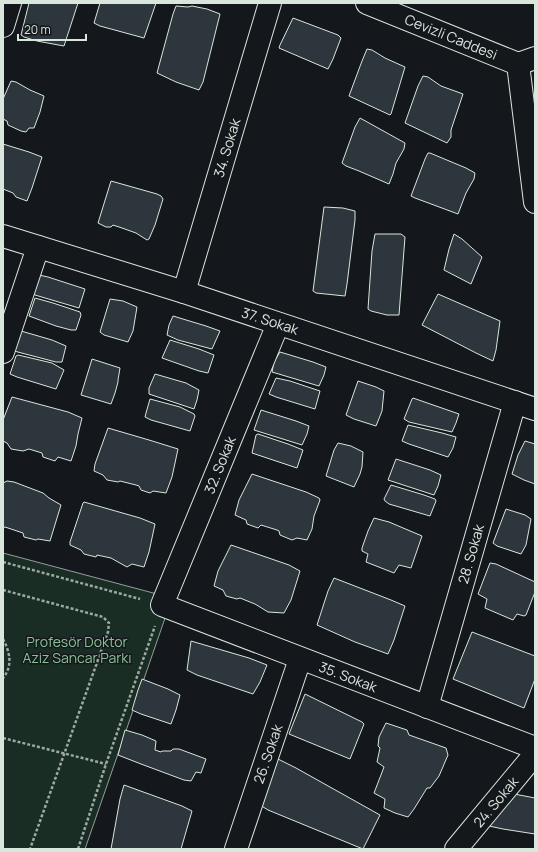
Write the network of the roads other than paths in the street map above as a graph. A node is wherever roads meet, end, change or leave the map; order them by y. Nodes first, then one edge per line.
1 (10, 3) edge
2 (270, 3) edge
3 (367, 3) edge
4 (3, 26) edge
5 (526, 61) edge
6 (535, 202) edge
7 (3, 236) edge
8 (38, 248) junction
9 (184, 292) junction
10 (278, 324) junction
11 (3, 352) edge
12 (515, 402) junction
13 (535, 409) edge
14 (162, 605) joint
15 (300, 659) junction
16 (427, 707) junction
17 (535, 748) edge
18 (535, 754) edge
19 (236, 849) edge
20 (456, 849) edge

1 - 4 street
2 - 9 street, 34. Sokak
3 - 5 street, Cevizli Caddesi
5 - 6 street
7 - 8 street, 37. Sokak
8 - 9 street, 37. Sokak
8 - 11 street
9 - 10 street, 37. Sokak
10 - 12 street, 37. Sokak
10 - 14 street, 32. Sokak
12 - 13 street, 37. Sokak
12 - 16 street, 28. Sokak
14 - 15 street, 35. Sokak
15 - 16 street, 35. Sokak
15 - 19 street, 26. Sokak
16 - 17 street, 35. Sokak
18 - 20 street, 24. Sokak

